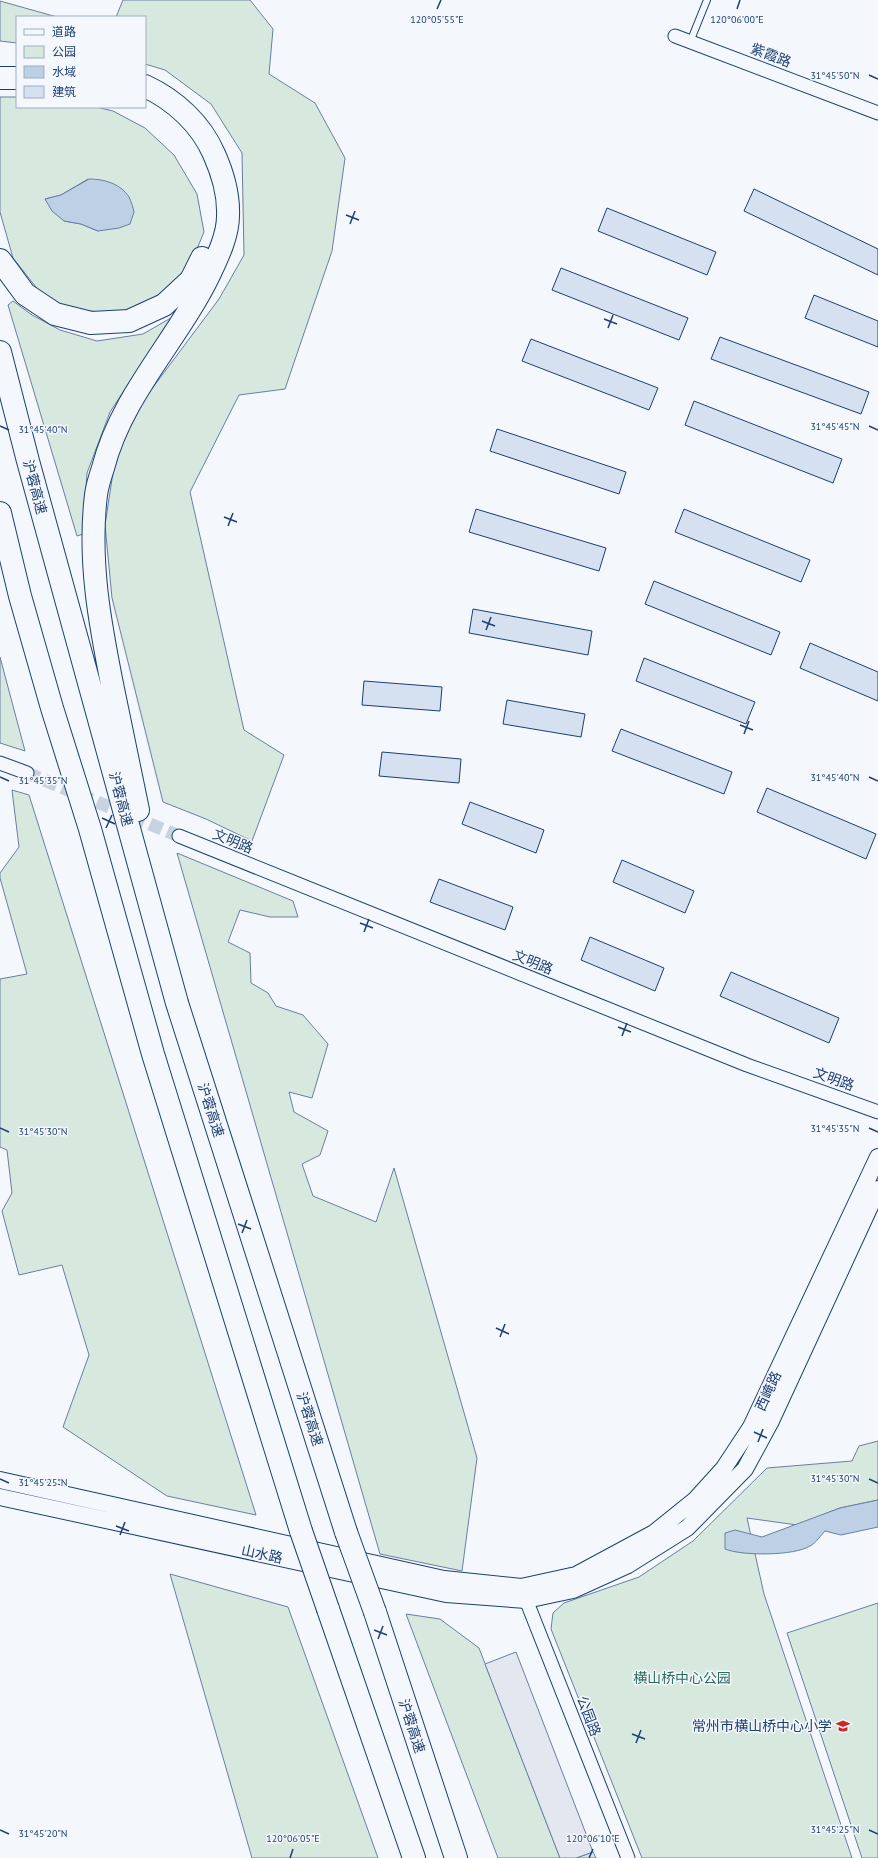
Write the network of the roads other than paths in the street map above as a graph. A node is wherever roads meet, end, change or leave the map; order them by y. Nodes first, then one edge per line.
1 (707, 0) edge
2 (674, 36) dead end
3 (690, 42) junction
4 (0, 64) edge
5 (16, 64) edge
6 (0, 78) edge
7 (16, 78) edge
8 (146, 87) edge
9 (146, 103) edge
10 (878, 113) edge
11 (0, 260) edge
12 (0, 352) edge
13 (0, 513) edge
14 (0, 545) edge
15 (20, 596) junction
16 (0, 763) edge
17 (26, 773) tunnel mouth
18 (179, 836) tunnel mouth
19 (177, 1003) junction
20 (878, 1112) edge
21 (878, 1158) edge
22 (878, 1189) edge
23 (0, 1480) edge
24 (0, 1497) edge
25 (523, 1593) junction
26 (414, 1858) edge
27 (456, 1858) edge
28 (628, 1858) edge

1 - 3 lane
2 - 3 street, 紫霞路
3 - 10 street, 紫霞路
4 - 5 highway
6 - 7 highway
8 - 19 highway
9 - 11 highway
12 - 19 highway, 沪蓉高速
13 - 15 highway
14 - 15 highway
15 - 26 highway, bridge
16 - 17 street
18 - 20 street, 文明路
19 - 27 highway, 沪蓉高速, bridge
21 - 25 street, 西崦路
22 - 25 street, 西崦路
23 - 25 street, 山水路
24 - 25 street, 山水路
25 - 28 street, 公园路

